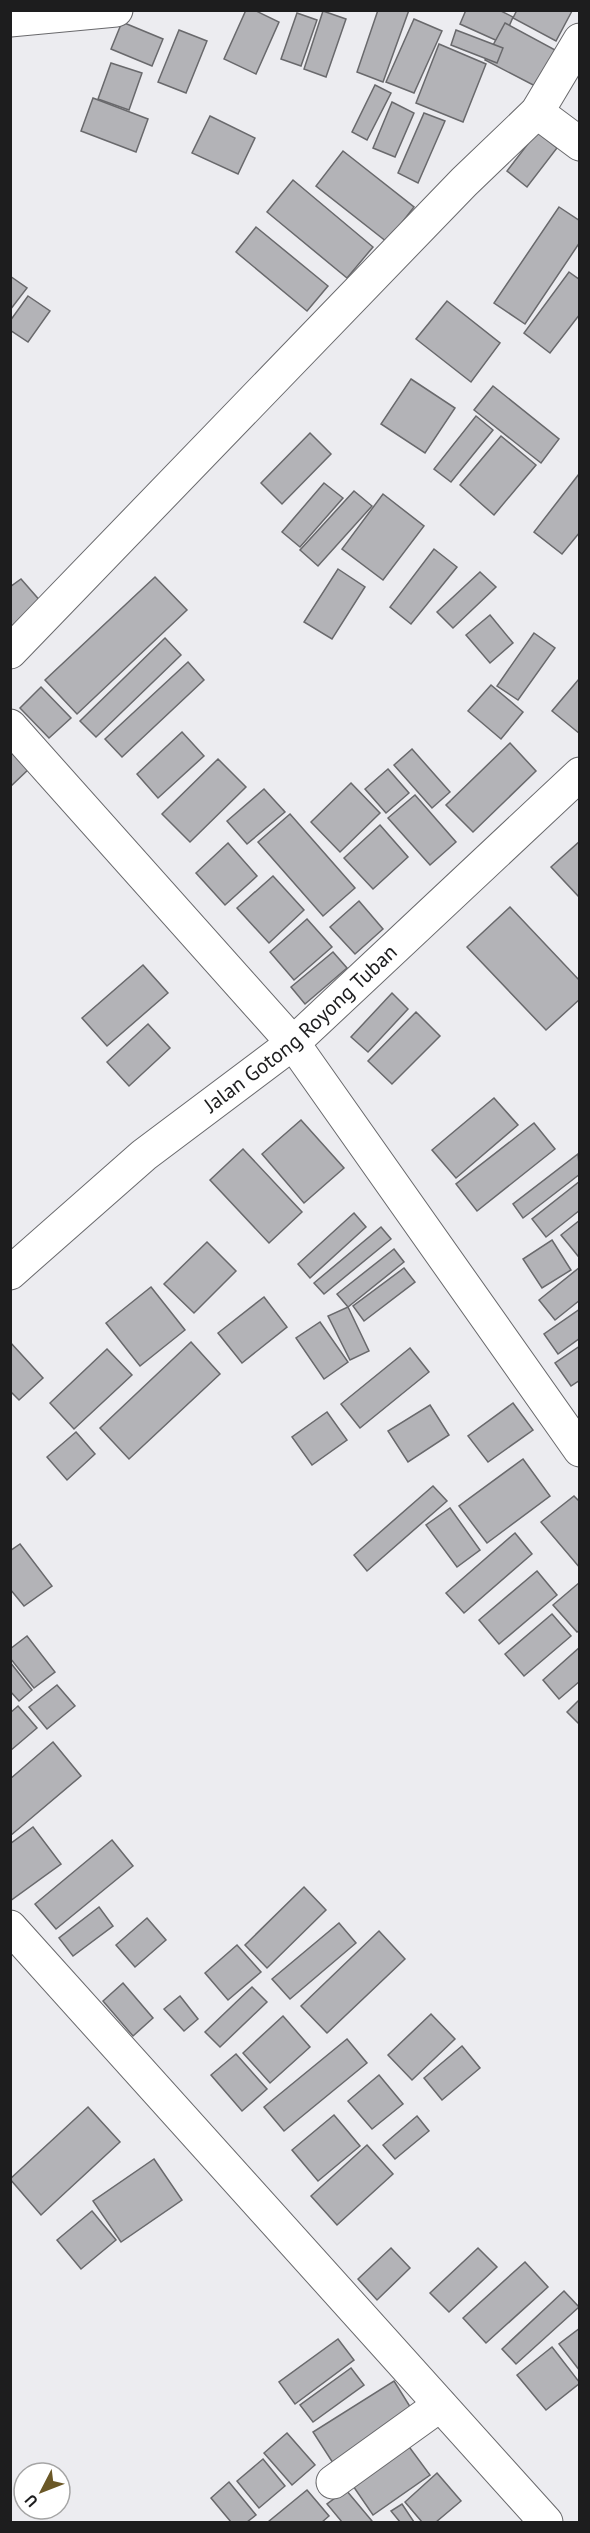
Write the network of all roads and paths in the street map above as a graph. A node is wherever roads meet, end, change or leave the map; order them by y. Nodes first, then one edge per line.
1 (116, 10) edge
2 (10, 20) edge
3 (579, 40) edge
4 (537, 112) junction
5 (579, 144) edge
6 (10, 652) edge
7 (10, 726) edge
8 (579, 774) edge
9 (293, 1043) junction
10 (10, 1273) edge
11 (579, 1450) edge
12 (10, 1928) edge
13 (440, 2405) junction
14 (333, 2482) dead end
15 (546, 2523) edge

1 - 2 street
3 - 4 street
4 - 5 street
4 - 6 street
7 - 9 street
8 - 9 street, Jalan Gotong Royong Tuban
9 - 10 street, Jalan Gotong Royong Tuban
9 - 11 street
12 - 13 street
13 - 14 street
13 - 15 street

